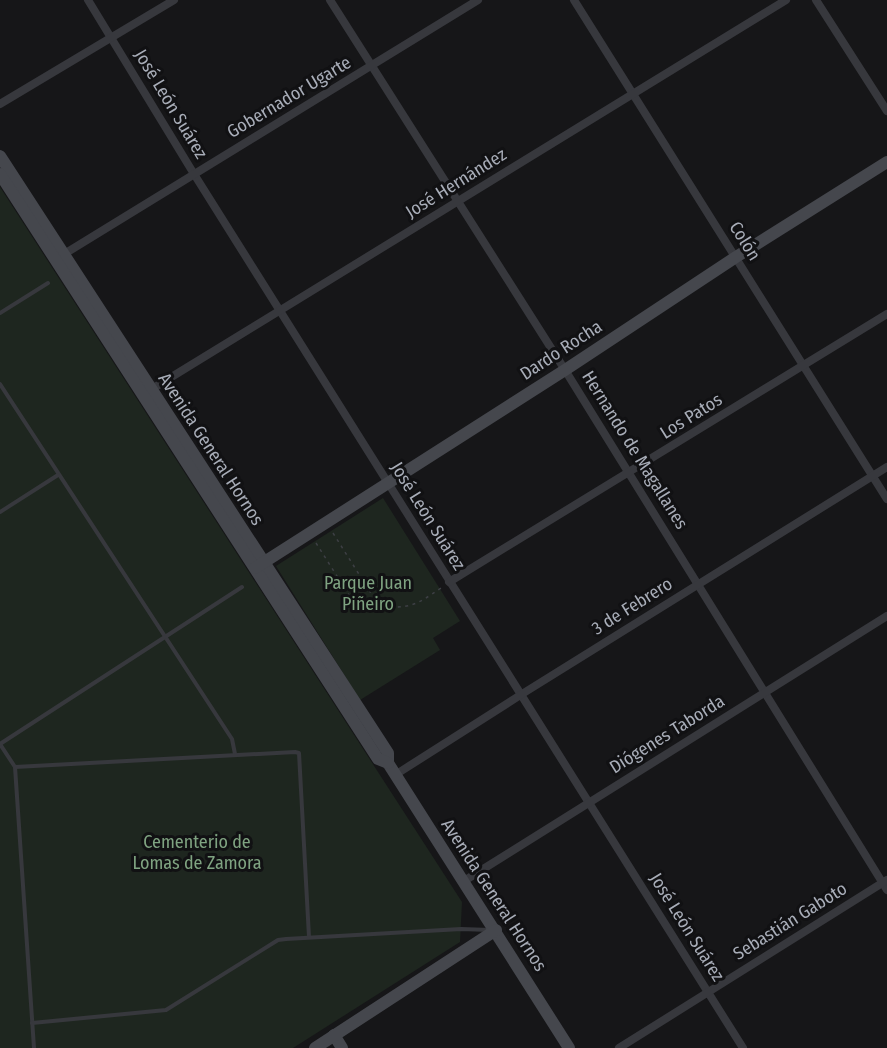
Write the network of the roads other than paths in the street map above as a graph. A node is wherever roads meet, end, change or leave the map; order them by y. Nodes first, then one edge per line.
1 (88, 0) edge
2 (174, 0) edge
3 (330, 0) edge
4 (478, 0) edge
5 (574, 0) edge
6 (786, 0) edge
7 (816, 0) edge
8 (112, 38) junction
9 (372, 67) junction
10 (632, 95) junction
11 (0, 104) edge
12 (887, 111) edge
13 (0, 156) edge
14 (887, 162) edge
15 (0, 174) edge
16 (194, 174) junction
17 (459, 201) junction
18 (59, 257) junction
19 (736, 257) junction
20 (48, 283) dead end
21 (281, 310) junction
22 (0, 313) edge
23 (887, 314) edge
24 (803, 365) junction
25 (565, 370) junction
26 (0, 384) edge
27 (147, 392) junction
28 (887, 467) edge
29 (630, 473) junction
30 (58, 476) junction
31 (873, 476) junction
32 (388, 482) junction
33 (887, 499) edge
34 (0, 512) edge
35 (259, 566) junction
36 (449, 582) junction
37 (699, 584) junction
38 (242, 587) dead end
39 (887, 616) edge
40 (165, 638) junction
41 (765, 692) junction
42 (522, 694) junction
43 (0, 744) edge
44 (235, 754) junction
45 (15, 767) junction
46 (395, 775) junction
47 (588, 802) junction
48 (465, 881) junction
49 (885, 884) edge
50 (496, 930) junction
51 (309, 937) junction
52 (708, 991) junction
53 (32, 1023) junction
54 (334, 1035) junction
55 (34, 1048) edge
56 (315, 1048) edge
57 (342, 1048) edge
58 (569, 1048) edge
59 (619, 1048) edge
60 (743, 1048) edge

1 - 8 street, José León Suárez
2 - 8 street
3 - 9 street, Hernando de Magallanes
4 - 9 street, Gobernador Ugarte
5 - 10 street, Colón
6 - 10 street, José Hernández
7 - 12 street
8 - 11 street
8 - 16 street, José León Suárez
9 - 16 street, Gobernador Ugarte
9 - 17 street, Hernando de Magallanes
10 - 17 street, José Hernández
10 - 19 street, Colón
13 - 18 main road, Avenida General Hornos
14 - 19 main road, Dardo Rocha
15 - 18 main road, Avenida General Hornos
16 - 18 street, Gobernador Ugarte
16 - 21 street, José León Suárez
17 - 21 street, José Hernández
17 - 25 street, Hernando de Magallanes
18 - 27 main road, Avenida General Hornos
19 - 24 street, Colón
19 - 25 main road, Dardo Rocha
20 - 22 lane
21 - 27 street, José Hernández
21 - 32 street, José León Suárez
23 - 24 street, Los Patos
24 - 29 street, Los Patos
24 - 31 street, Colón
25 - 29 street, Hernando de Magallanes
25 - 32 main road, Dardo Rocha
26 - 30 lane
27 - 35 main road, Avenida General Hornos
28 - 31 street, 3 de Febrero
29 - 36 street, Los Patos
29 - 37 street, Hernando de Magallanes
30 - 34 lane
30 - 40 lane
31 - 33 street, Colón
31 - 37 street, 3 de Febrero
32 - 35 main road, Dardo Rocha
32 - 36 street, José León Suárez
35 - 46 main road, Avenida General Hornos
36 - 42 street, José León Suárez
37 - 41 street, Hernando de Magallanes
37 - 42 street, 3 de Febrero
38 - 40 lane
39 - 41 street, Diógenes Taborda
40 - 43 lane
40 - 44 lane
41 - 47 street, Diógenes Taborda
41 - 49 street, Hernando de Magallanes
42 - 46 street, 3 de Febrero
42 - 47 street, José León Suárez
43 - 45 lane
44 - 45 lane
44 - 51 lane
45 - 53 lane
46 - 48 main road, Avenida General Hornos
47 - 48 street, Diógenes Taborda
47 - 52 street, José León Suárez
48 - 50 main road, Avenida General Hornos
49 - 52 street, Sebastián Gaboto
50 - 51 lane
50 - 54 main road
50 - 58 main road, Avenida General Hornos
51 - 53 lane
52 - 59 street, Sebastián Gaboto
52 - 60 street, José León Suárez
53 - 55 lane
54 - 56 main road
54 - 57 main road

